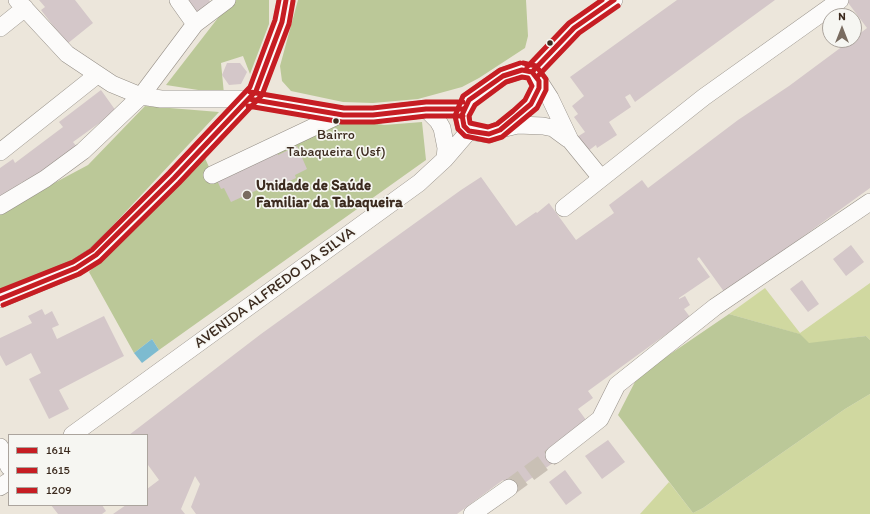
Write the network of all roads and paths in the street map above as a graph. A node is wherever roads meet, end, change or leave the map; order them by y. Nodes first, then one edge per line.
1 (178, 0) edge
2 (227, 0) edge
3 (286, 0) edge
4 (614, 0) edge
5 (840, 0) edge
6 (21, 4) edge
7 (195, 24) junction
8 (0, 28) edge
9 (97, 75) junction
10 (536, 77) junction
11 (141, 96) junction
12 (249, 99) junction
13 (426, 109) junction
14 (463, 109) junction
15 (339, 115) junction
16 (500, 130) junction
17 (469, 131) junction
18 (570, 140) junction
19 (0, 152) edge
20 (445, 159) junction
21 (212, 175) dead end
22 (601, 178) junction
23 (870, 202) edge
24 (0, 206) edge
25 (564, 208) dead end
26 (0, 299) edge
27 (73, 434) edge
28 (0, 447) edge
29 (554, 455) tunnel mouth
30 (8, 465) edge
31 (8, 481) edge
32 (0, 488) edge
33 (509, 488) tunnel mouth
34 (472, 514) edge

1 - 7 street
2 - 7 street
3 - 12 street
4 - 10 street
5 - 22 street
6 - 8 street
6 - 9 street
7 - 11 street
9 - 11 street
9 - 19 street
10 - 14 street
10 - 16 street
10 - 18 street
11 - 12 street
11 - 24 street
12 - 15 street
12 - 26 street
13 - 14 street
13 - 15 street
13 - 20 street
14 - 17 street
15 - 21 street
16 - 17 street
16 - 18 street
17 - 20 street, AVENIDA ALFREDO DA SILVA
18 - 22 street
20 - 27 street, AVENIDA ALFREDO DA SILVA
22 - 25 street
23 - 29 street
28 - 30 street
31 - 32 street
33 - 34 street

